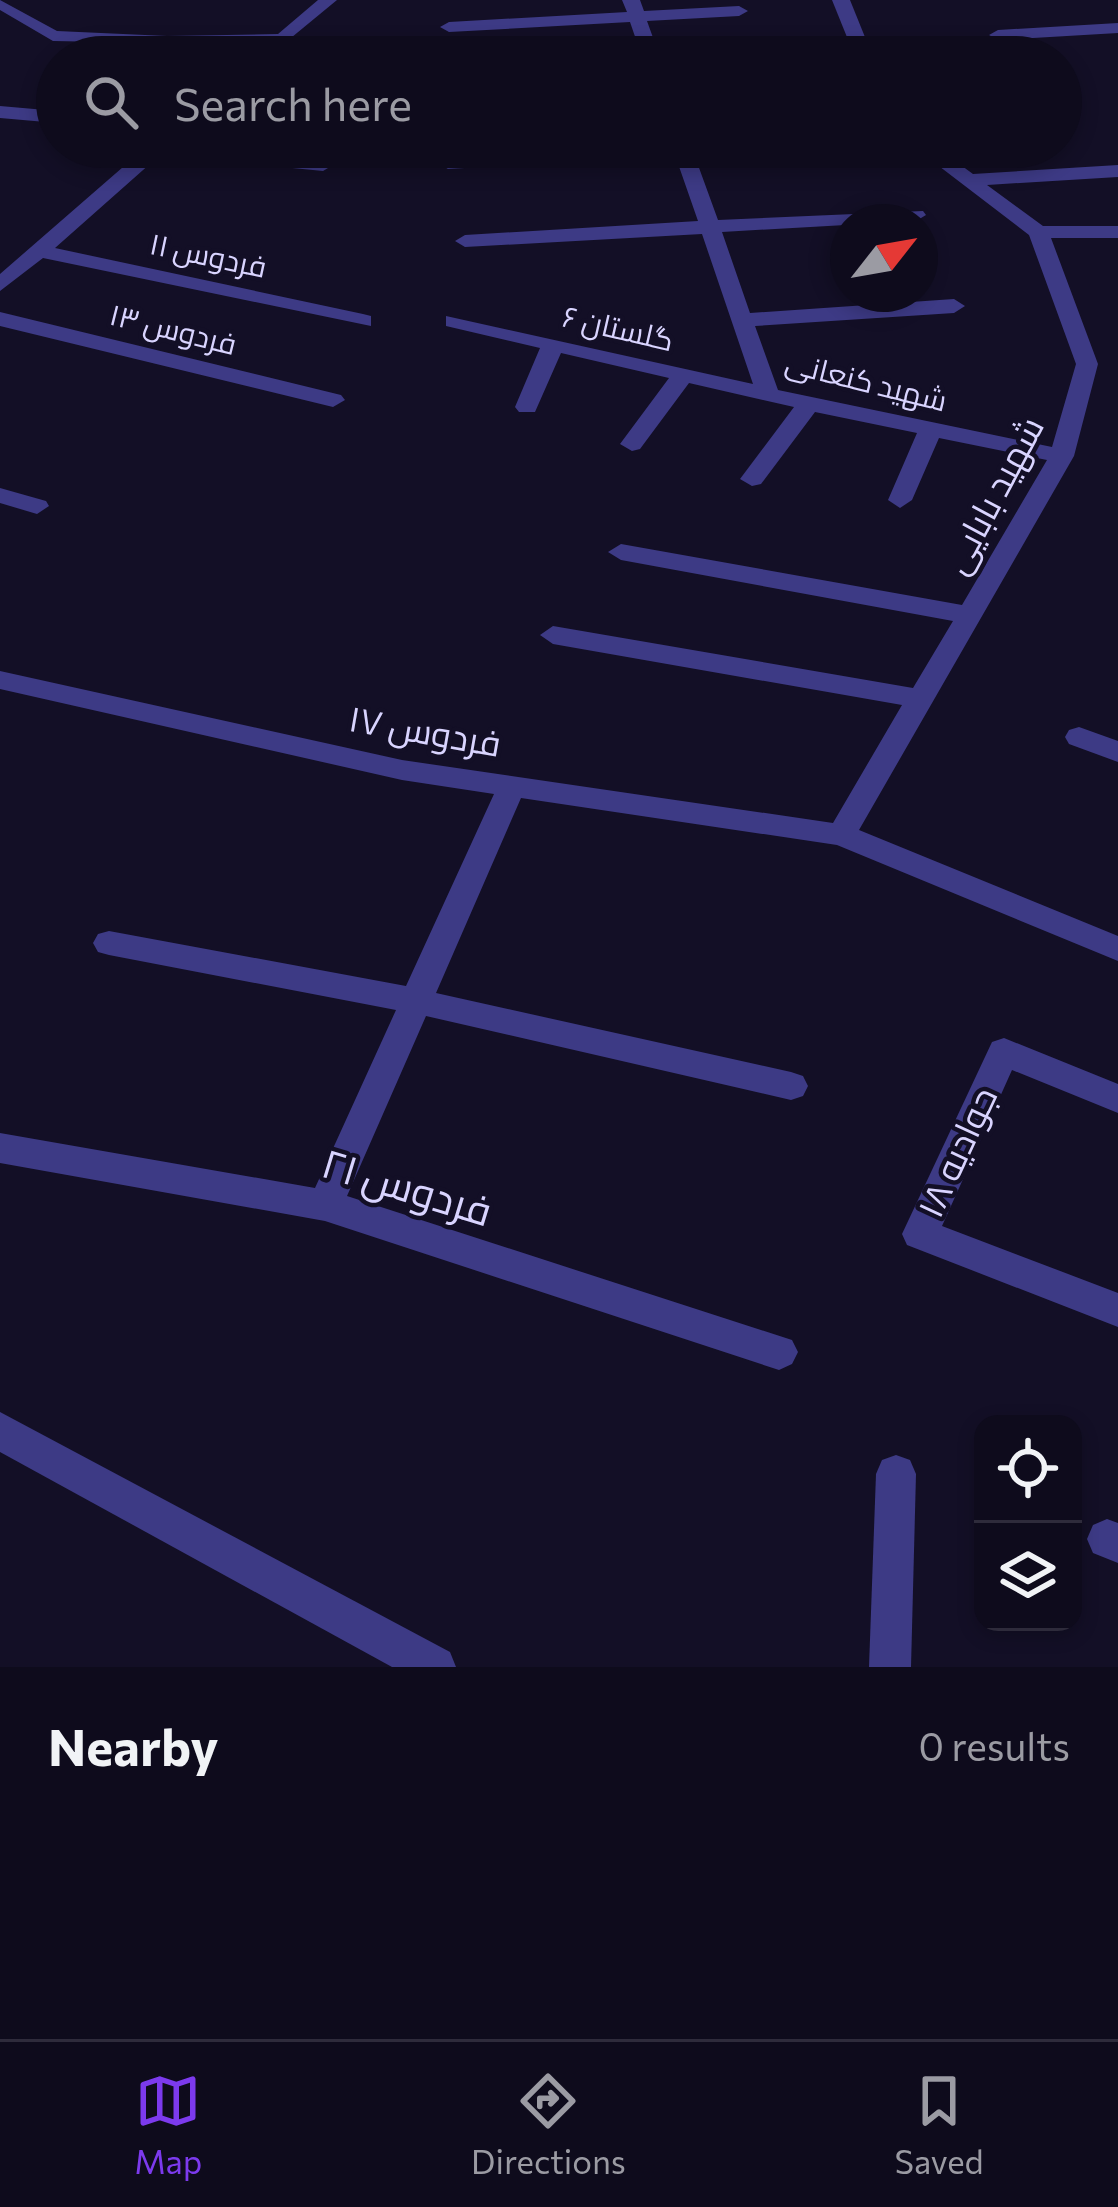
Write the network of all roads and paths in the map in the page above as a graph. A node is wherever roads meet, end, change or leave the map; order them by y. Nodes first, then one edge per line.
1 (328, 0) edge
2 (841, 0) edge
3 (0, 3) edge
4 (634, 8) edge
5 (739, 11) dead end
6 (449, 27) dead end
7 (1118, 28) edge
8 (998, 35) dead end
9 (53, 36) edge
10 (286, 36) edge
11 (856, 36) edge
12 (0, 112) edge
13 (36, 115) edge
14 (134, 168) edge
15 (689, 168) edge
16 (952, 168) edge
17 (1068, 168) edge
18 (1118, 171) edge
19 (1072, 174) junction
20 (968, 180) junction
21 (830, 220) edge
22 (710, 226) junction
23 (1038, 232) junction
24 (1118, 232) edge
25 (464, 241) dead end
26 (39, 250) junction
27 (1, 283) edge
28 (954, 306) dead end
29 (0, 319) edge
30 (742, 320) junction
31 (363, 321) dead end
32 (454, 321) dead end
33 (554, 345) junction
34 (683, 375) junction
35 (768, 395) junction
36 (333, 400) dead end
37 (809, 403) junction
38 (527, 407) dead end
39 (931, 429) junction
40 (632, 444) dead end
41 (1062, 456) junction
42 (752, 479) dead end
43 (0, 495) edge
44 (900, 500) dead end
45 (37, 506) dead end
46 (621, 552) dead end
47 (969, 615) junction
48 (553, 635) dead end
49 (0, 680) edge
50 (920, 699) junction
51 (1079, 737) dead end
52 (1118, 752) edge
53 (512, 786) junction
54 (841, 836) junction
55 (109, 943) dead end
56 (1118, 949) edge
57 (416, 1001) junction
58 (791, 1086) dead end
59 (1118, 1099) edge
60 (0, 1148) edge
61 (325, 1205) junction
62 (1118, 1310) edge
63 (778, 1352) dead end
64 (0, 1431) edge
65 (896, 1474) dead end
66 (435, 1667) edge
67 (890, 1667) edge

1 - 10 street
2 - 11 street
3 - 9 street
4 - 5 street
4 - 6 street
7 - 8 street
12 - 13 street
14 - 26 street
15 - 22 street, شهید کنعانی
16 - 20 street
17 - 19 street
18 - 19 street
19 - 20 street
20 - 23 street
21 - 22 street
22 - 25 street
22 - 30 street, شهید کنعانی
23 - 24 street
23 - 41 street, شهید بابایی
26 - 27 street
26 - 31 street, فردوس ۱۱
28 - 30 street
29 - 36 street, فردوس ۱۳
30 - 35 street, شهید کنعانی
32 - 33 street, گلستان ۶
33 - 34 street, گلستان ۶
33 - 38 street
34 - 35 street, گلستان ۶
34 - 40 street
35 - 37 street, شهید کنعانی
37 - 39 street, شهید کنعانی
37 - 42 street
39 - 41 street, شهید کنعانی
39 - 44 street
41 - 47 street, شهید بابایی
43 - 45 street
46 - 47 street
47 - 50 street, شهید بابایی
48 - 50 street
49 - 53 street, فردوس ۱۷
50 - 54 street, شهید بابایی
51 - 52 street
53 - 54 street, فردوس ۱۷
53 - 57 street
54 - 56 street, فردوس ۱۷
55 - 57 street
57 - 58 street
57 - 61 street
59 - 62 street, جوادیه ۱۸
60 - 61 street, فردوس ۲۱
61 - 63 street, فردوس ۲۱
64 - 66 street
65 - 67 street

